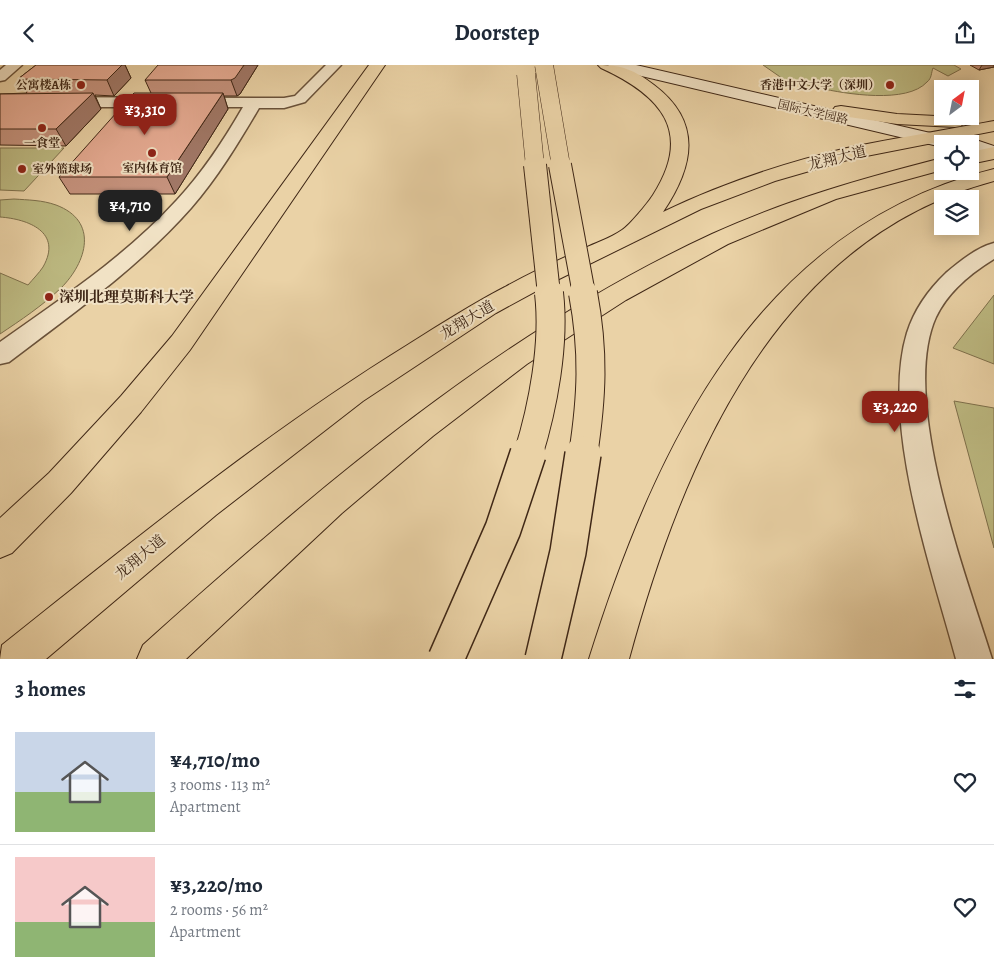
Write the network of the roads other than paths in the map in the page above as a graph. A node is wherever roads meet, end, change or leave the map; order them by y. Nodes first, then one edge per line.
1 (15, 65) edge
2 (334, 65) edge
3 (376, 65) edge
4 (606, 65) edge
5 (616, 65) edge
6 (644, 65) edge
7 (533, 68) edge
8 (0, 77) edge
9 (0, 102) edge
10 (254, 103) junction
11 (841, 111) junction
12 (994, 121) edge
13 (994, 126) edge
14 (957, 135) edge
15 (934, 137) edge
16 (934, 137) edge
17 (934, 140) edge
18 (979, 148) edge
19 (994, 152) edge
20 (979, 156) edge
21 (934, 165) edge
22 (994, 175) edge
23 (618, 242) junction
24 (994, 250) edge
25 (0, 355) edge
26 (0, 541) edge
27 (16, 659) edge
28 (157, 659) edge
29 (446, 659) edge
30 (543, 659) edge
31 (609, 659) edge
32 (974, 659) edge

1 - 8 street
2 - 10 street
3 - 26 main road
4 - 23 main road
5 - 15 street, 国际大学园路
6 - 11 street, 国际大学园路
7 - 29 main road, bridge
7 - 30 main road, bridge
9 - 10 street
10 - 25 street
11 - 12 main road
11 - 16 street, 国际大学园路
13 - 14 main road, 龙翔大道
17 - 23 main road, 龙翔大道
18 - 19 street, 国际大学园路
19 - 20 main road
21 - 28 main road
22 - 31 main road
23 - 27 main road, 龙翔大道
24 - 32 street

